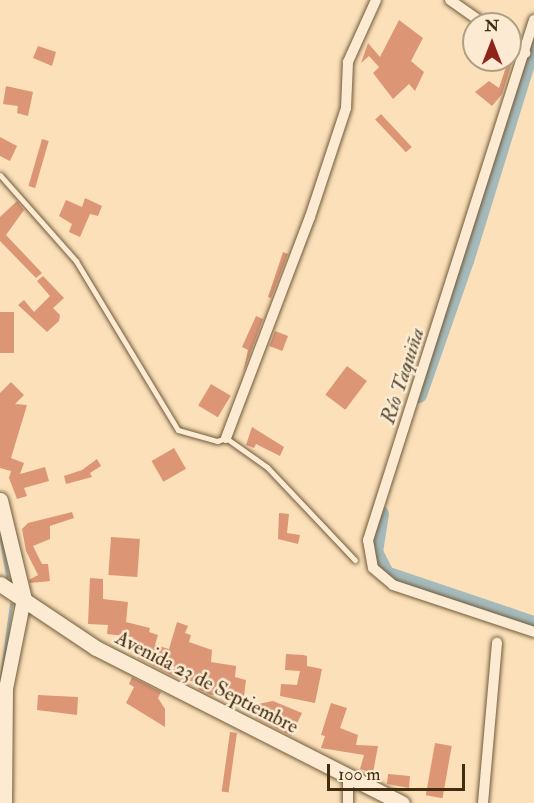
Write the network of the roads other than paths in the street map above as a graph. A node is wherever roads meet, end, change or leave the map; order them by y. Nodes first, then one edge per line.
1 (376, 0) edge
2 (450, 0) edge
3 (467, 12) edge
4 (534, 20) edge
5 (522, 51) edge
6 (525, 53) junction
7 (0, 175) edge
8 (226, 438) junction
9 (0, 500) edge
10 (355, 560) dead end
11 (11, 591) edge
12 (534, 632) edge
13 (497, 643) dead end
14 (348, 778) junction
15 (5, 803) edge
16 (348, 803) edge
17 (402, 803) edge
18 (483, 803) edge

1 - 8 street
2 - 3 street
4 - 6 street
5 - 6 street
6 - 12 street
7 - 8 lane
8 - 10 lane
9 - 11 main road
11 - 14 main road, Avenida 23 de Septiembre
11 - 15 street
13 - 18 street
14 - 16 street
14 - 17 main road, Avenida 23 de Septiembre

